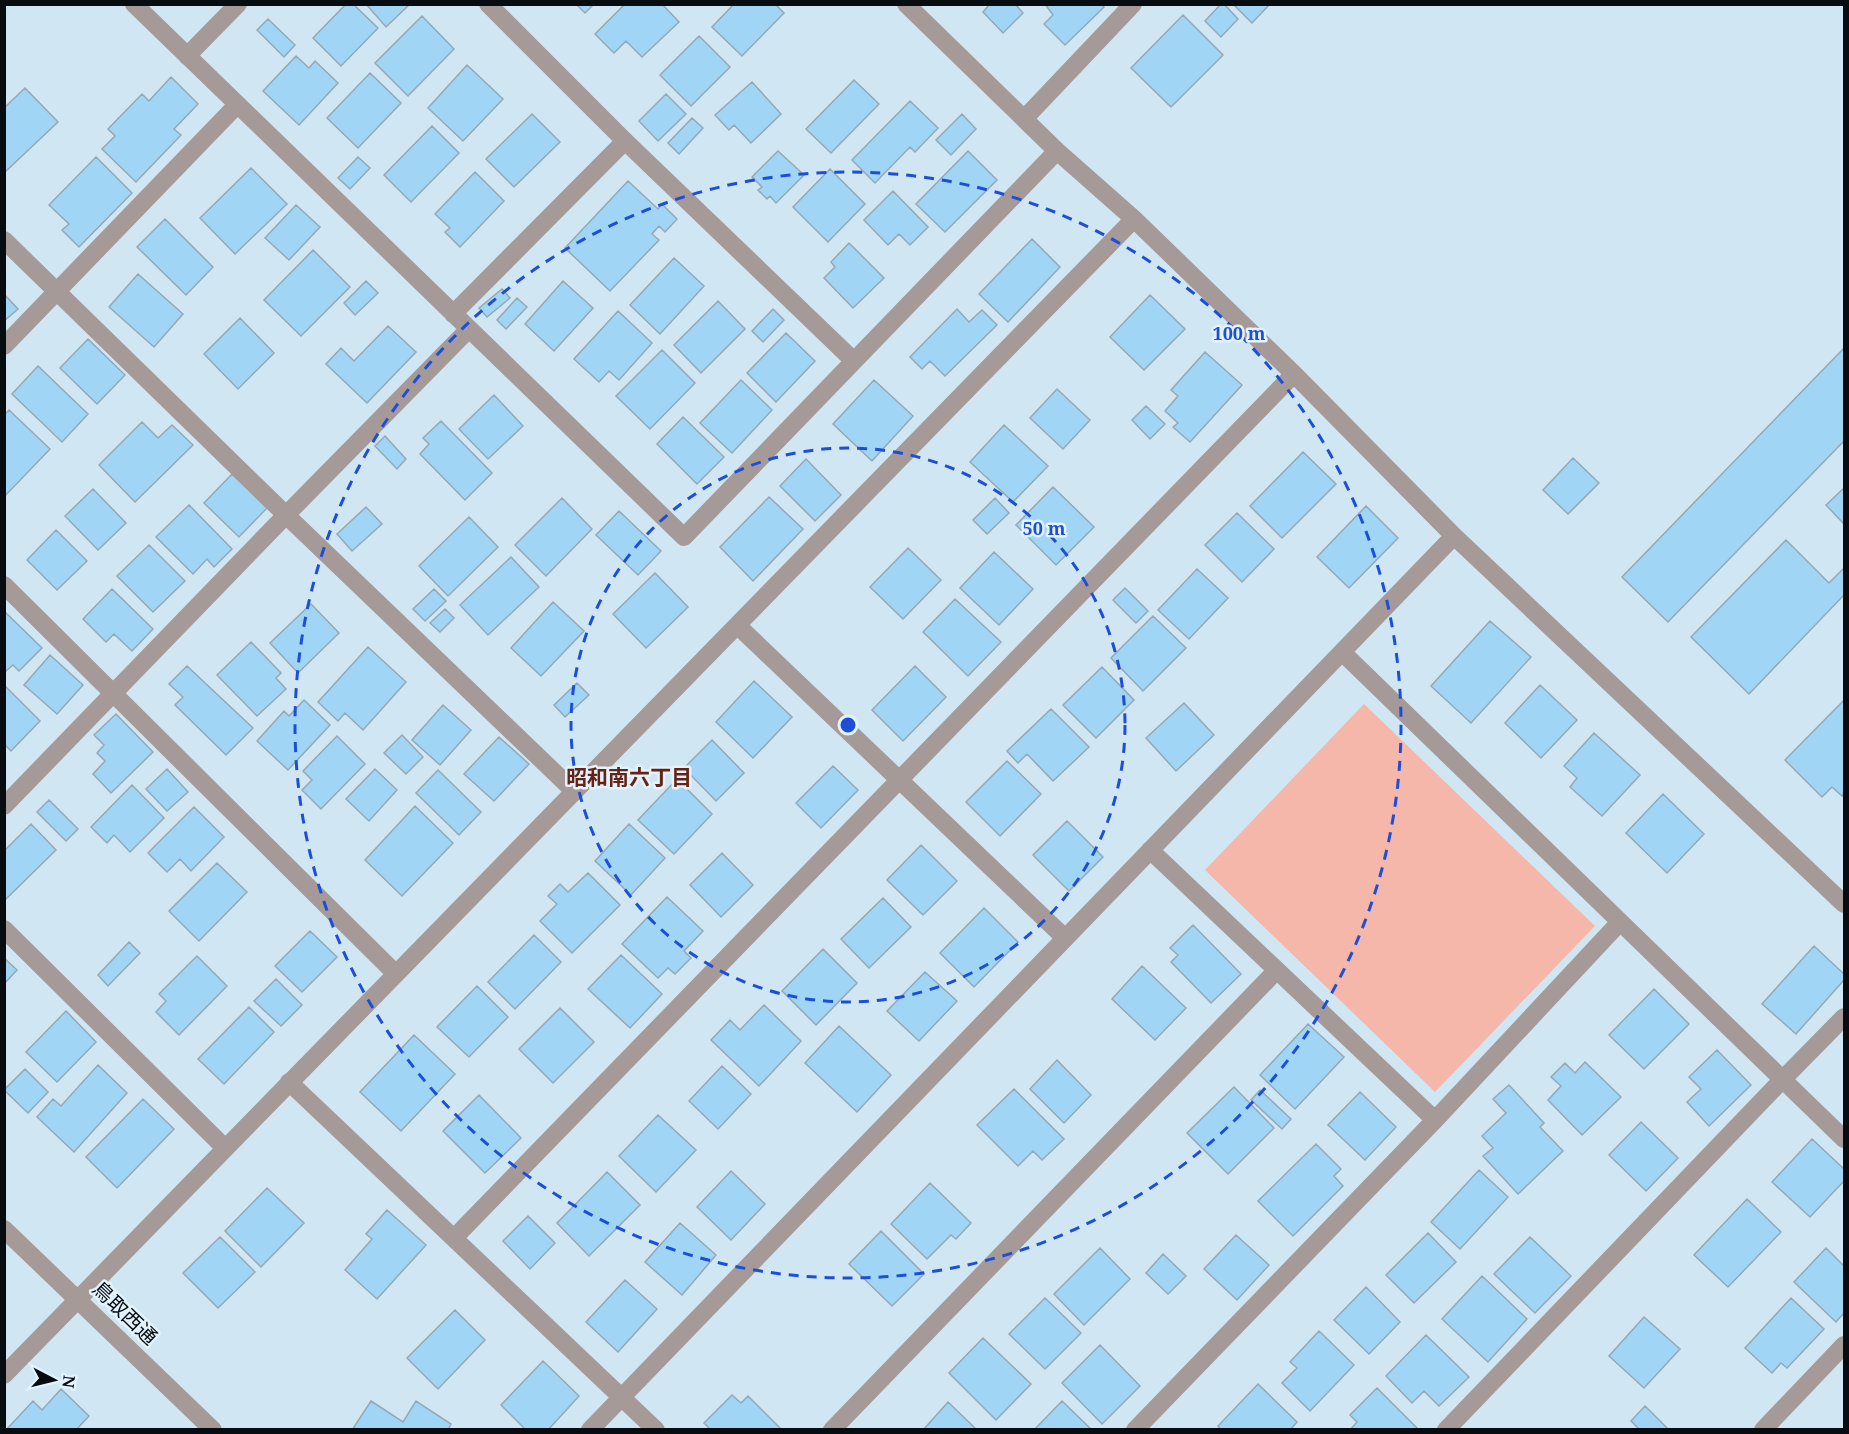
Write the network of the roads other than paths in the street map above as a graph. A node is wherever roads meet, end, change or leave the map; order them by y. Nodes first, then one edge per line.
1 (134, 4) edge
2 (238, 4) edge
3 (488, 4) edge
4 (906, 4) edge
5 (1133, 4) edge
6 (187, 56) junction
7 (237, 105) junction
8 (1024, 119) junction
9 (625, 141) junction
10 (1057, 151) junction
11 (1134, 219) junction
12 (4, 240) edge
13 (58, 292) junction
14 (453, 314) junction
15 (469, 329) junction
16 (4, 346) edge
17 (854, 361) junction
18 (1294, 374) junction
19 (286, 515) junction
20 (1454, 536) junction
21 (4, 585) edge
22 (738, 626) junction
23 (1342, 652) junction
24 (114, 694) junction
25 (900, 780) junction
26 (575, 792) junction
27 (4, 806) edge
28 (1150, 850) junction
29 (1845, 904) edge
30 (1620, 922) junction
31 (4, 929) edge
32 (1065, 938) junction
33 (1276, 971) junction
34 (396, 974) junction
35 (1845, 1017) edge
36 (1783, 1079) junction
37 (289, 1082) junction
38 (1435, 1120) junction
39 (1845, 1139) edge
40 (225, 1148) junction
41 (4, 1229) edge
42 (454, 1238) junction
43 (78, 1300) junction
44 (1845, 1345) edge
45 (4, 1375) edge
46 (621, 1396) junction
47 (213, 1430) edge
48 (590, 1430) edge
49 (656, 1430) edge
50 (832, 1430) edge
51 (1136, 1430) edge
52 (1446, 1430) edge
53 (1764, 1430) edge

1 - 6 street
2 - 6 street
3 - 9 street
4 - 8 street
5 - 8 street
6 - 7 street
7 - 13 street
7 - 14 street
8 - 10 street
9 - 14 street
9 - 17 street
10 - 11 street
10 - 17 street
11 - 18 street
11 - 22 street
12 - 13 street
13 - 16 street
13 - 19 street
14 - 15 street
15 - 17 street
15 - 19 street
18 - 20 street
18 - 25 street
19 - 24 street
19 - 26 street
20 - 23 street
20 - 29 street
21 - 24 street
22 - 25 street
22 - 26 street
23 - 28 street
23 - 30 street
24 - 27 street
24 - 34 street
25 - 32 street
25 - 42 street
26 - 34 street
28 - 32 street
28 - 33 street
30 - 36 street
30 - 38 street
31 - 40 street
32 - 46 street
33 - 38 street
33 - 50 street
34 - 37 street
35 - 36 street
36 - 39 street
36 - 52 street
37 - 40 street
37 - 42 street
38 - 51 street
40 - 43 street
41 - 43 street, 鳥取西通
42 - 46 street
43 - 45 street
43 - 47 street, 鳥取西通
44 - 53 street
46 - 48 street
46 - 49 street

